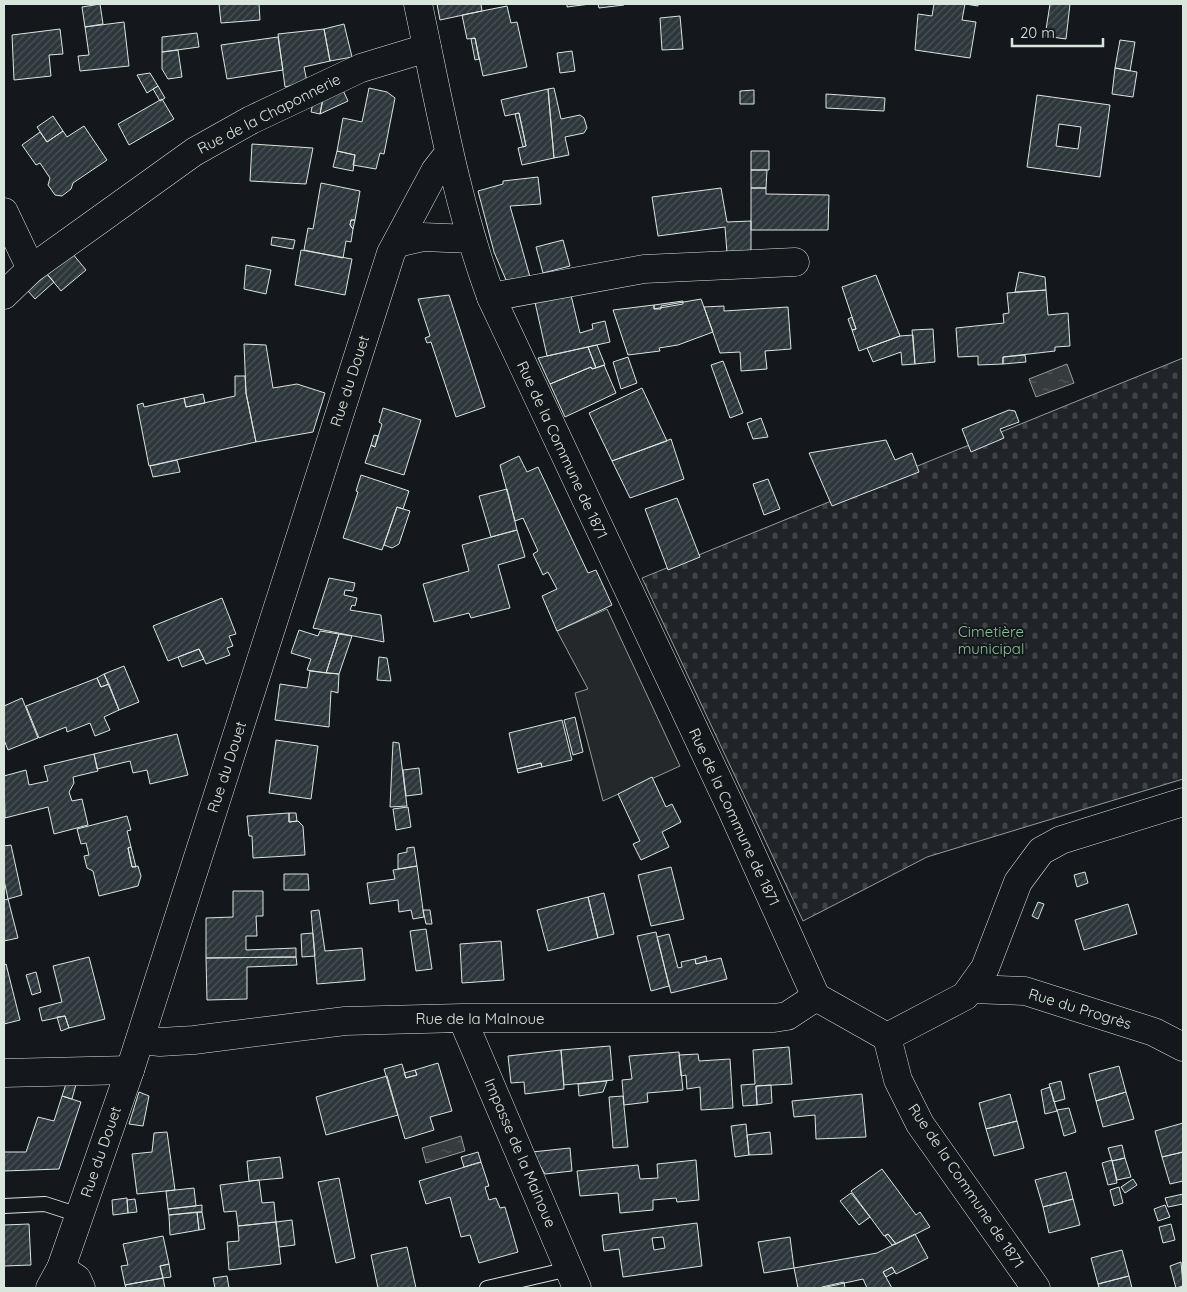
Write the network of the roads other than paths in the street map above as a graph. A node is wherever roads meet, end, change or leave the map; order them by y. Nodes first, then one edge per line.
1 (418, 4) edge
2 (427, 48) junction
3 (449, 153) junction
4 (4, 212) edge
5 (471, 239) junction
6 (397, 243) junction
7 (795, 262) dead end
8 (30, 269) junction
9 (4, 295) edge
10 (491, 296) junction
11 (1183, 802) edge
12 (972, 989) junction
13 (816, 997) junction
14 (462, 1018) junction
15 (887, 1037) junction
16 (140, 1040) junction
17 (1183, 1047) edge
18 (130, 1070) junction
19 (4, 1073) edge
20 (4, 1206) edge
21 (79, 1214) junction
22 (55, 1278) edge
23 (573, 1278) edge
24 (81, 1288) edge
25 (487, 1288) edge
26 (1036, 1288) edge

1 - 2 street, Rue de la Commune de 1871
2 - 3 street, Rue de la Commune de 1871
2 - 8 street, Rue de la Chaponnerie
3 - 5 street, Rue de la Commune de 1871
3 - 6 street, Rue du Douet
4 - 8 street
5 - 6 street
5 - 10 street, Rue de la Commune de 1871
6 - 16 street, Rue du Douet
7 - 10 street
8 - 9 street, Rue de la Chaponnerie
10 - 13 street, Rue de la Commune de 1871
11 - 12 street
12 - 15 street
12 - 17 street, Rue du Progrès
13 - 14 street, Rue de la Malnoue
13 - 15 street
14 - 16 street, Rue de la Malnoue
14 - 23 street, Impasse de la Malnoue
15 - 26 street, Rue de la Commune de 1871
16 - 18 street, Rue du Douet
18 - 19 street
18 - 21 street, Rue du Douet
20 - 21 lane
21 - 22 street, Rue du Douet
22 - 24 street
23 - 25 lane

